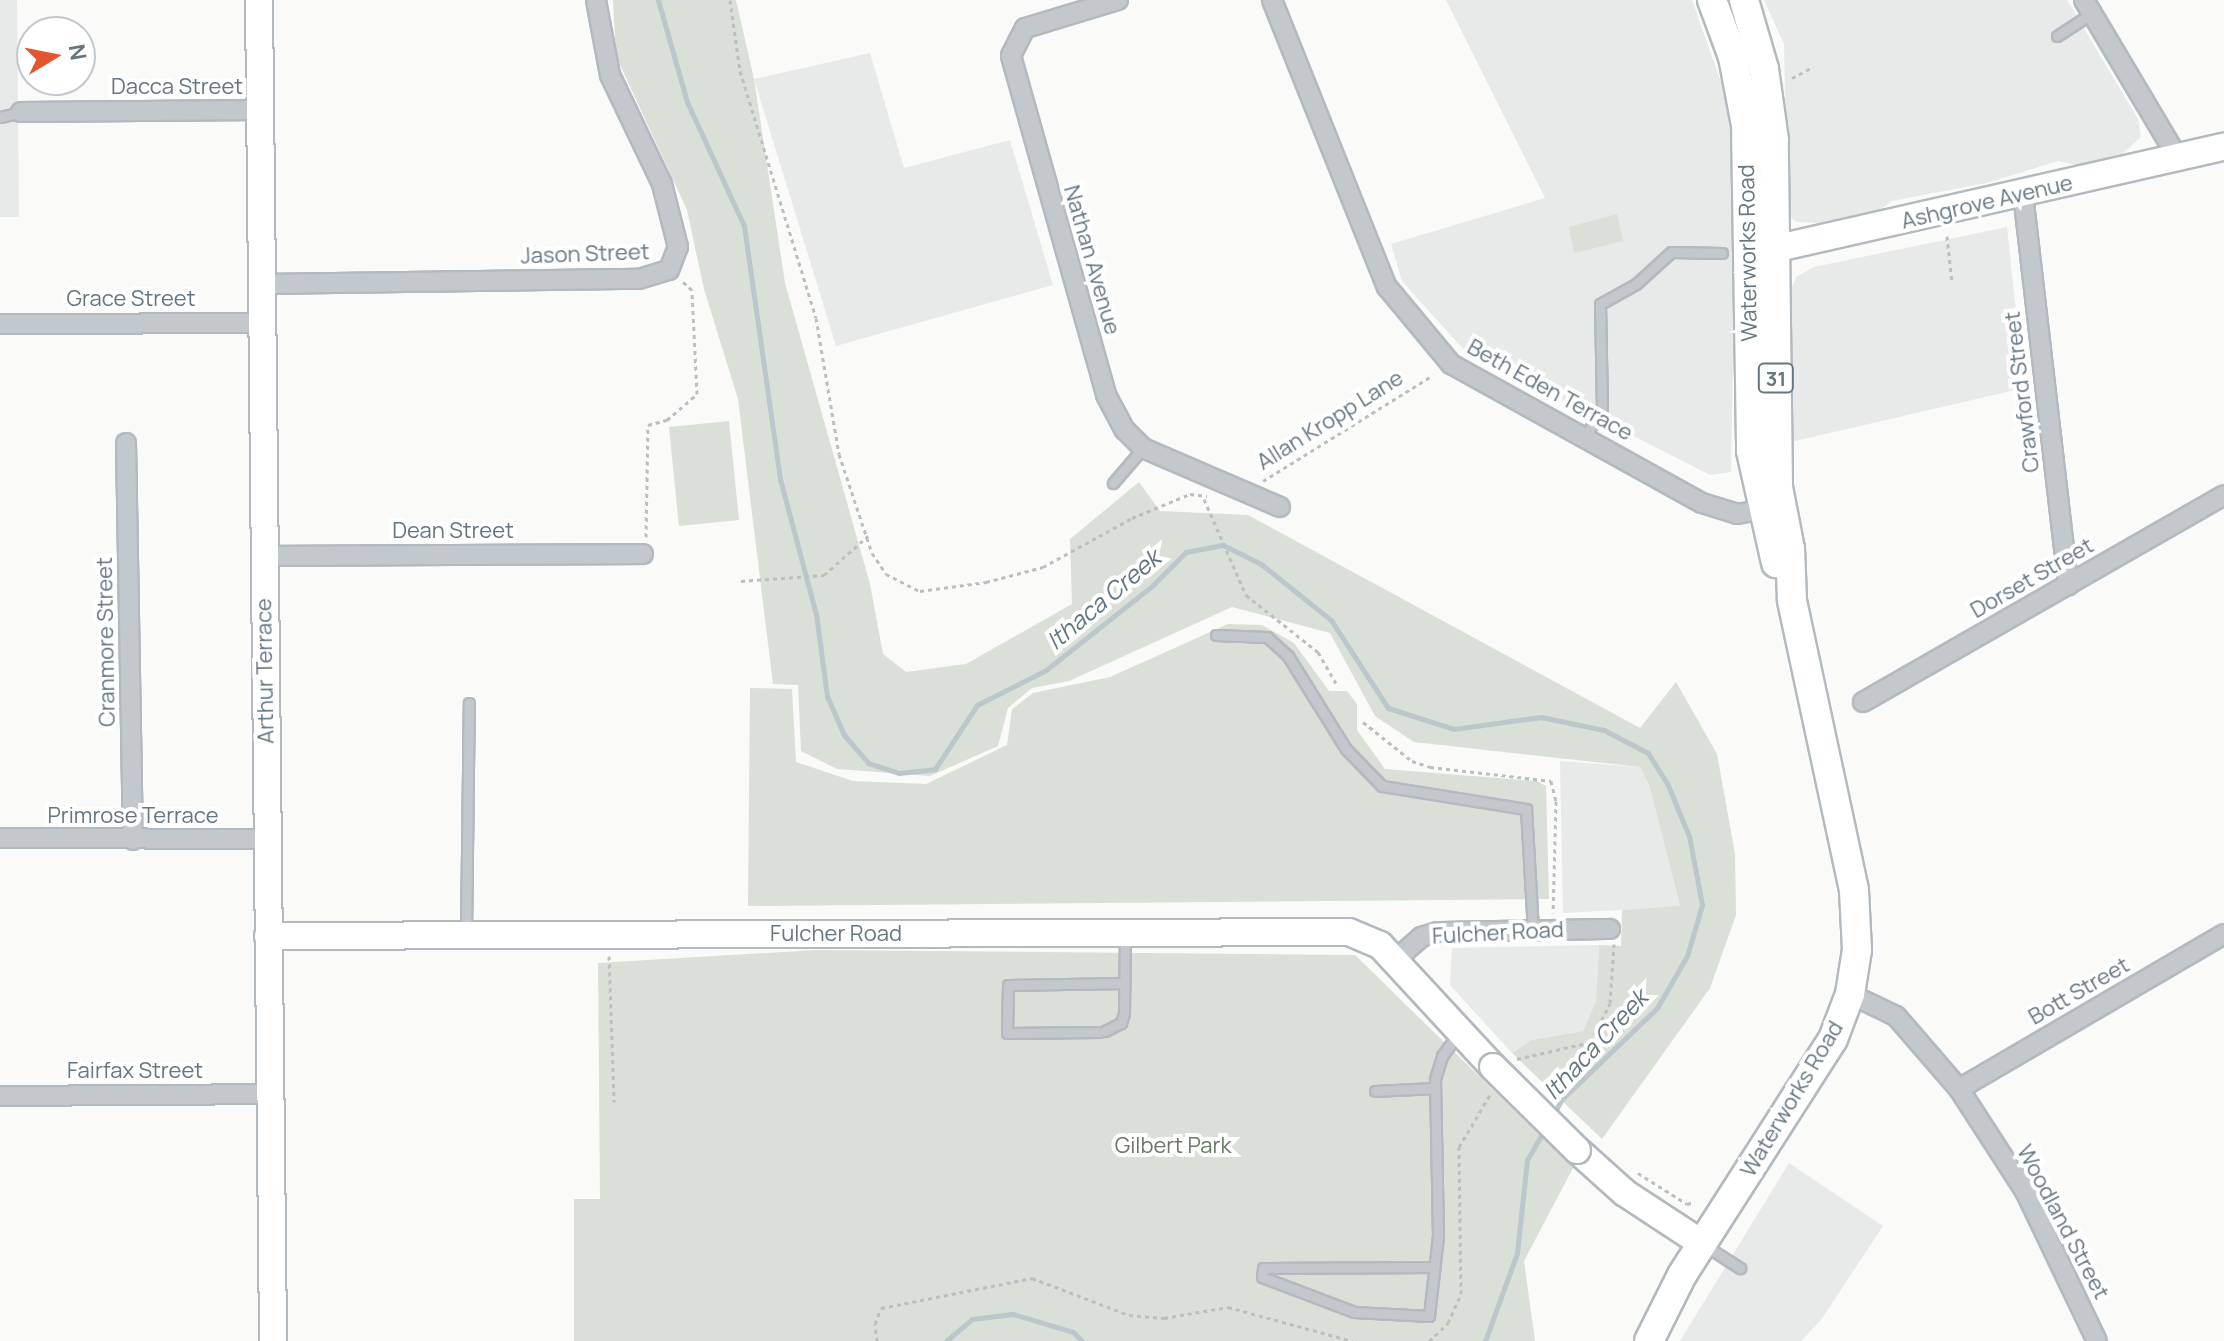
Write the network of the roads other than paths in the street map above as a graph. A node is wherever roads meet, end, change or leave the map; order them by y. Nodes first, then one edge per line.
1 (259, 0) edge
2 (596, 0) edge
3 (1118, 0) edge
4 (1272, 0) edge
5 (1712, 0) edge
6 (1744, 0) edge
7 (2088, 6) edge
8 (2057, 36) dead end
9 (260, 110) junction
10 (21, 112) joint
11 (0, 117) edge
12 (2224, 147) edge
13 (2178, 158) junction
14 (2023, 194) junction
15 (1749, 252) junction
16 (262, 284) junction
17 (262, 323) junction
18 (0, 324) edge
19 (1586, 435) junction
20 (126, 443) dead end
21 (1143, 448) junction
22 (1113, 483) dead end
23 (2224, 495) edge
24 (1280, 507) dead end
25 (1771, 508) junction
26 (643, 554) road end
27 (263, 556) junction
28 (2068, 585) junction
29 (1216, 635) dead end
30 (1863, 702) dead end
31 (469, 703) dead end
32 (0, 838) edge
33 (267, 839) junction
34 (133, 840) junction
35 (1533, 929) junction
36 (1610, 929) road end
37 (1125, 933) junction
38 (2224, 934) edge
39 (268, 936) junction
40 (466, 937) junction
41 (1395, 960) junction
42 (1124, 983) junction
43 (1850, 994) junction
44 (1458, 1034) junction
45 (1434, 1088) junction
46 (1959, 1089) junction
47 (1375, 1091) dead end
48 (271, 1094) junction
49 (0, 1096) edge
50 (1701, 1243) junction
51 (1434, 1267) junction
52 (1740, 1268) dead end
53 (2092, 1339) edge
54 (273, 1341) edge
55 (1649, 1341) edge

1 - 9 street, Arthur Terrace
2 - 16 street, Jason Street
3 - 21 street, Nathan Avenue
4 - 19 street, Beth Eden Terrace
5 - 15 main road, Waterworks Road / 31
6 - 15 main road, Waterworks Road / 31
7 - 8 lane
7 - 13 street
9 - 10 street, Dacca Street
9 - 16 street, Arthur Terrace
10 - 11 lane, Dacca Street
12 - 13 street, Ashgrove Avenue
13 - 14 street, Ashgrove Avenue
14 - 15 street, Ashgrove Avenue
14 - 28 street, Crawford Street
15 - 19 lane
15 - 25 main road, Waterworks Road / 31
16 - 17 street, Arthur Terrace
17 - 18 street, Grace Street
17 - 27 street, Arthur Terrace
19 - 25 street, Beth Eden Terrace
20 - 34 street, Cranmore Street
21 - 22 lane
21 - 24 street, Nathan Avenue
23 - 28 street, Dorset Street
25 - 43 main road, Waterworks Road / 31
26 - 27 street, Dean Street
27 - 33 street, Arthur Terrace
28 - 30 street, Dorset Street
29 - 35 lane
31 - 40 lane
32 - 34 street, Primrose Terrace
33 - 34 street, Primrose Terrace
33 - 39 street, Arthur Terrace
35 - 36 street, Fulcher Road
35 - 41 street, Fulcher Road
37 - 40 street, Fulcher Road
37 - 41 street, Fulcher Road
37 - 42 lane
38 - 46 street, Bott Street
39 - 40 street, Fulcher Road
39 - 48 street, Arthur Terrace
41 - 44 street, Fulcher Road
42 - 42 lane
43 - 46 street, Woodland Street
43 - 50 main road, Waterworks Road / 31
44 - 45 lane
44 - 50 street, Fulcher Road, bridge
45 - 47 lane
45 - 51 lane
46 - 53 street, Woodland Street
48 - 49 street, Fairfax Street
48 - 54 street, Arthur Terrace
50 - 52 lane
50 - 55 main road, Waterworks Road / 31
51 - 51 lane

